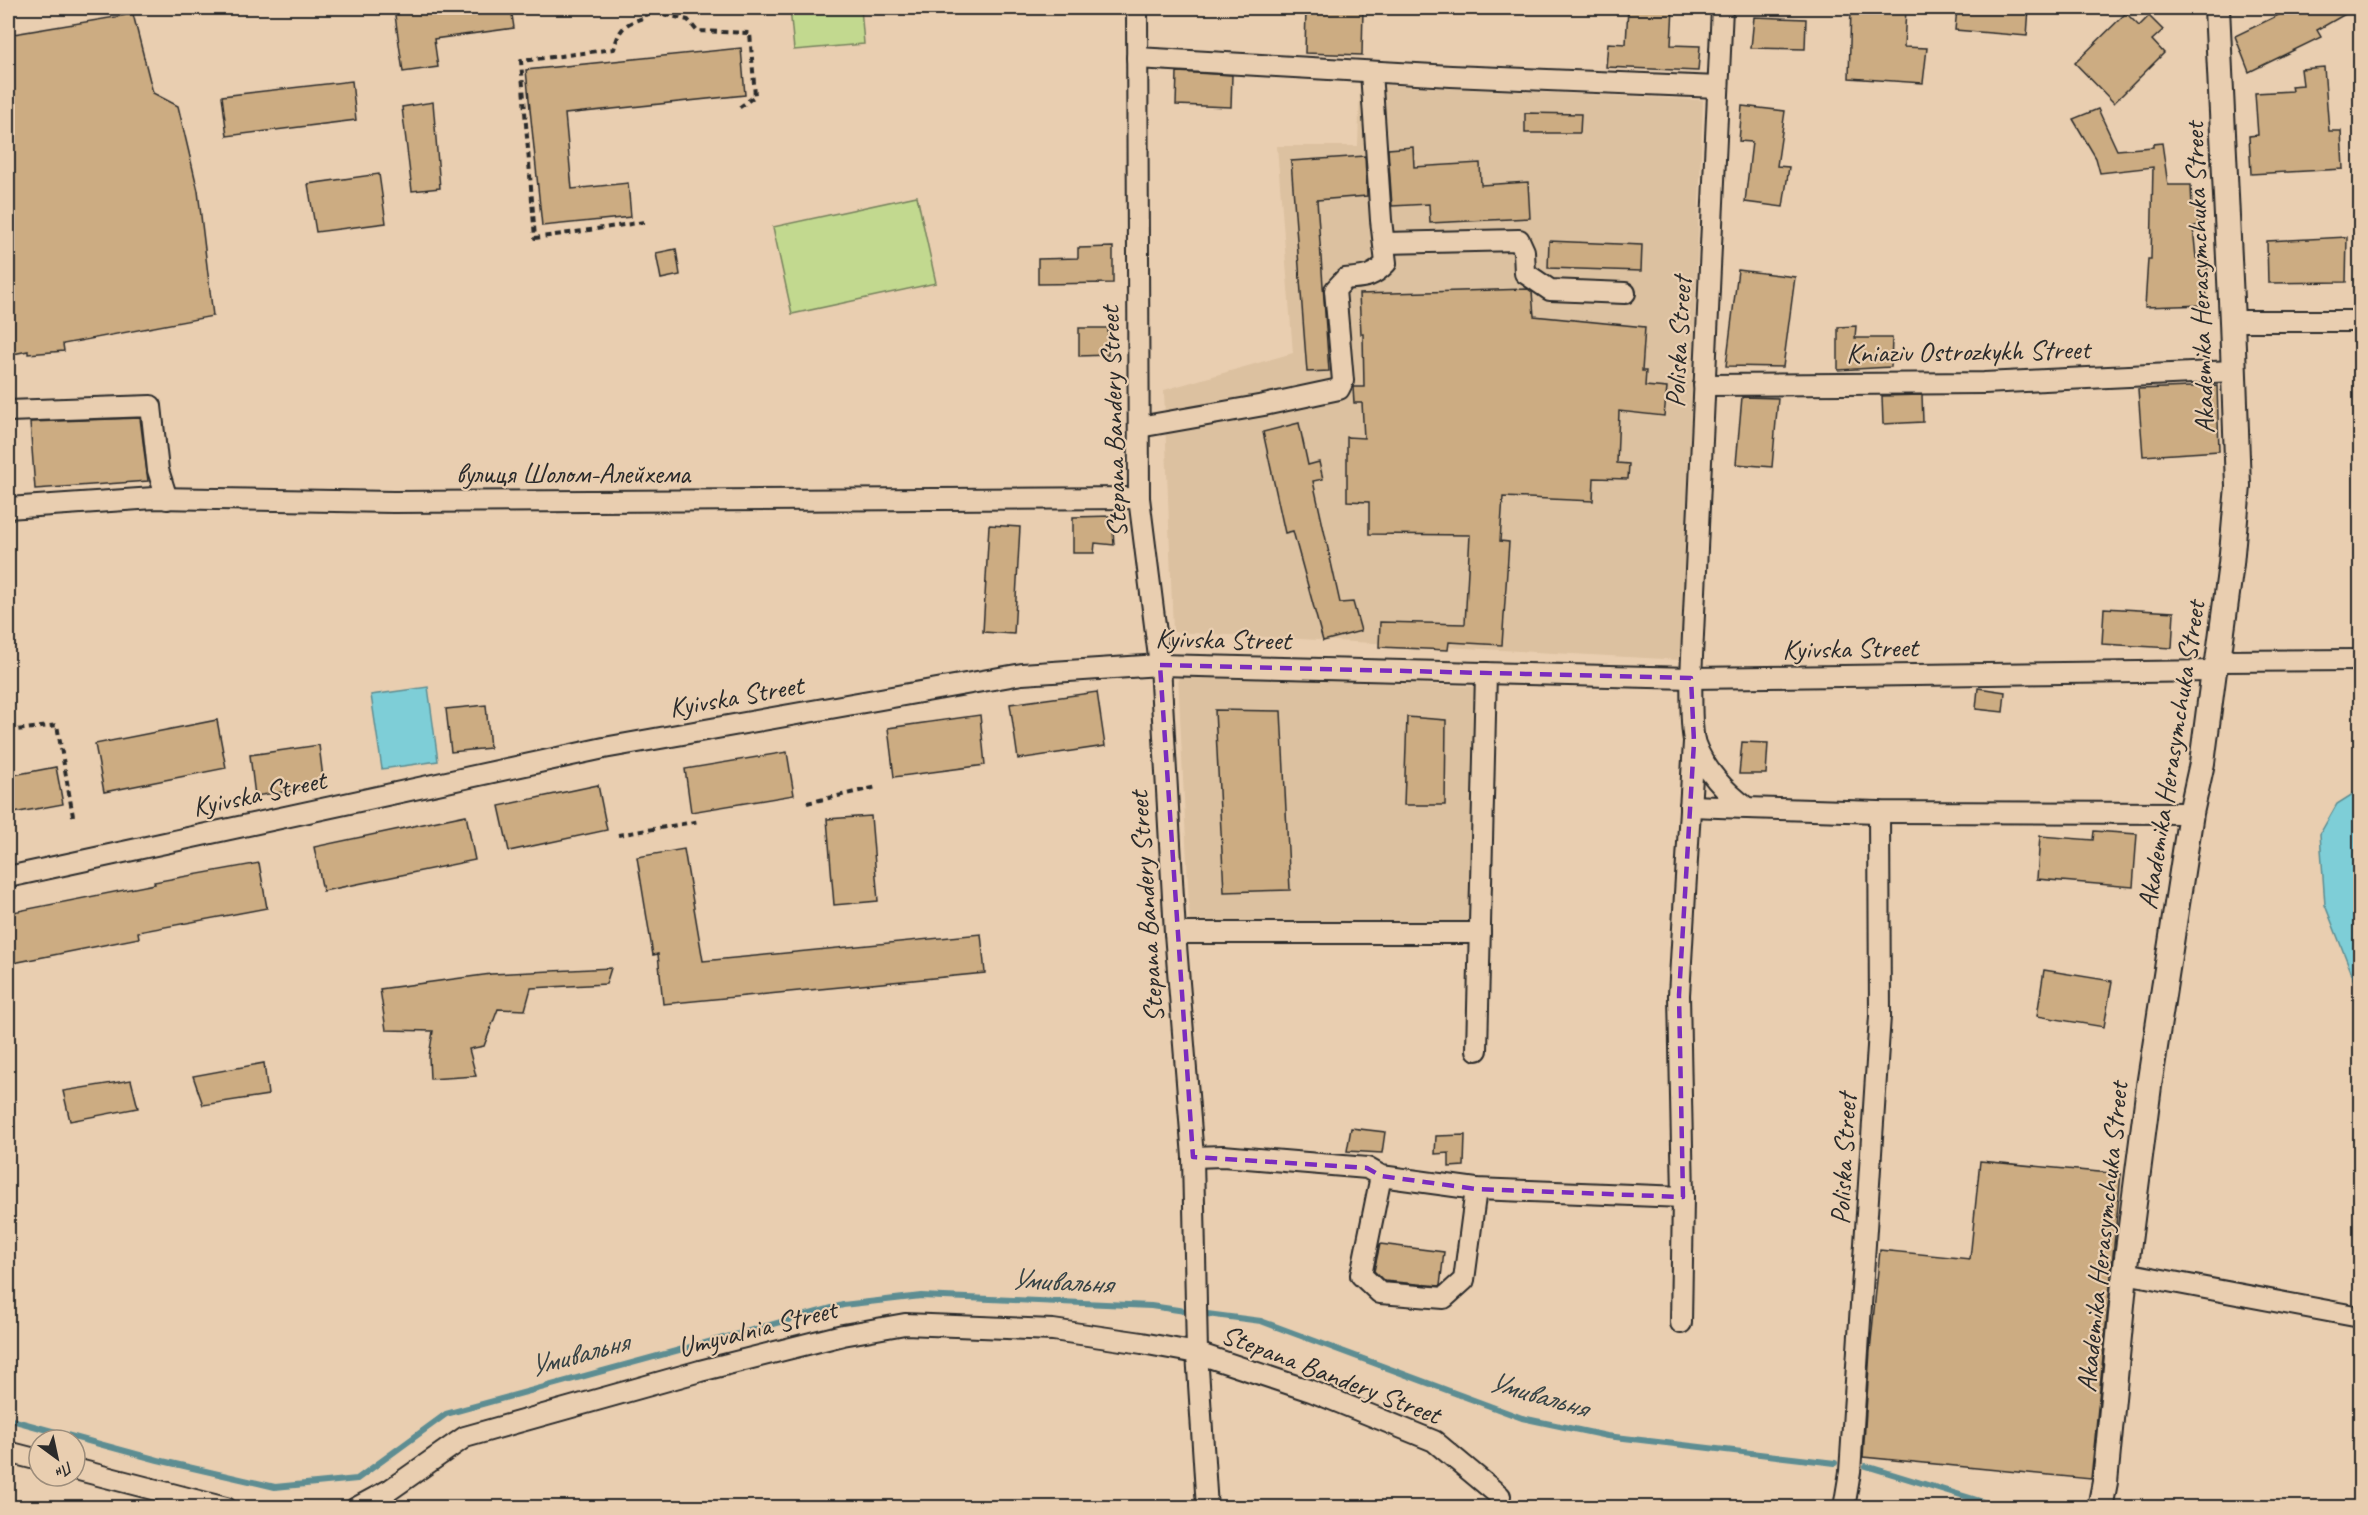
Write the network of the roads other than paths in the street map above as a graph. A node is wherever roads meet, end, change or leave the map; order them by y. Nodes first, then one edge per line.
1 (1137, 8) edge
2 (1722, 8) edge
3 (2217, 8) edge
4 (1137, 58) junction
5 (1371, 72) junction
6 (1718, 87) junction
7 (1384, 243) junction
8 (1625, 293) dead end
9 (2232, 321) junction
10 (2361, 321) edge
11 (2233, 371) junction
12 (1704, 385) junction
13 (8, 411) edge
14 (1139, 427) junction
15 (1139, 498) junction
16 (167, 499) junction
17 (8, 508) edge
18 (2361, 660) edge
19 (1161, 665) junction
20 (2216, 666) junction
21 (1486, 673) junction
22 (1691, 678) junction
23 (1694, 742) junction
24 (1690, 806) junction
25 (1747, 808) junction
26 (1879, 812) junction
27 (2191, 813) junction
28 (8, 877) edge
29 (1175, 933) junction
30 (1480, 933) junction
31 (1477, 1050) dead end
32 (1193, 1157) junction
33 (1381, 1176) junction
34 (1476, 1189) junction
35 (1683, 1197) junction
36 (2125, 1273) junction
37 (2361, 1317) edge
38 (1681, 1323) dead end
39 (1197, 1353) junction
40 (8, 1452) edge
41 (27, 1457) edge
42 (87, 1472) edge
43 (1500, 1496) dead end
44 (226, 1508) edge
45 (356, 1508) edge
46 (1207, 1508) edge
47 (1844, 1508) edge
48 (2100, 1508) edge

1 - 4 street, Stepana Bandery Street
2 - 6 street, Poliska Street
3 - 9 main road, Akademika Herasymchuka Street
4 - 5 street
4 - 14 street, Stepana Bandery Street
5 - 6 street
5 - 7 street
6 - 12 street, Poliska Street
7 - 8 street
7 - 14 street
9 - 10 street
9 - 11 main road, Akademika Herasymchuka Street
11 - 12 street, Kniaziv Ostrozkykh Street
11 - 20 main road, Akademika Herasymchuka Street
12 - 22 street, Poliska Street
13 - 16 street
14 - 15 street, Stepana Bandery Street
15 - 16 street, вулиця Шолом-Алейхема
15 - 19 street, Stepana Bandery Street
16 - 17 street, вулиця Шолом-Алейхема
18 - 20 street, Kyivska Street
19 - 21 street, Kyivska Street
19 - 28 street, Kyivska Street
19 - 29 street, Stepana Bandery Street
20 - 22 street, Kyivska Street
20 - 27 main road, Akademika Herasymchuka Street
21 - 22 street, Kyivska Street
21 - 30 street
22 - 23 street, Poliska Street
23 - 24 street
23 - 25 street
24 - 25 street
24 - 35 street
25 - 26 street
26 - 27 street
26 - 47 street, Poliska Street
27 - 36 main road, Akademika Herasymchuka Street
29 - 30 street
29 - 32 street, Stepana Bandery Street
30 - 31 street
32 - 33 street
32 - 39 street, Stepana Bandery Street
33 - 34 street
33 - 34 street
34 - 35 street
35 - 38 street
36 - 37 street
36 - 48 main road, Akademika Herasymchuka Street
39 - 43 street, Stepana Bandery Street
39 - 45 street, Umyvalnia Street
39 - 46 street, Stepana Bandery Street
40 - 41 street
42 - 44 street

